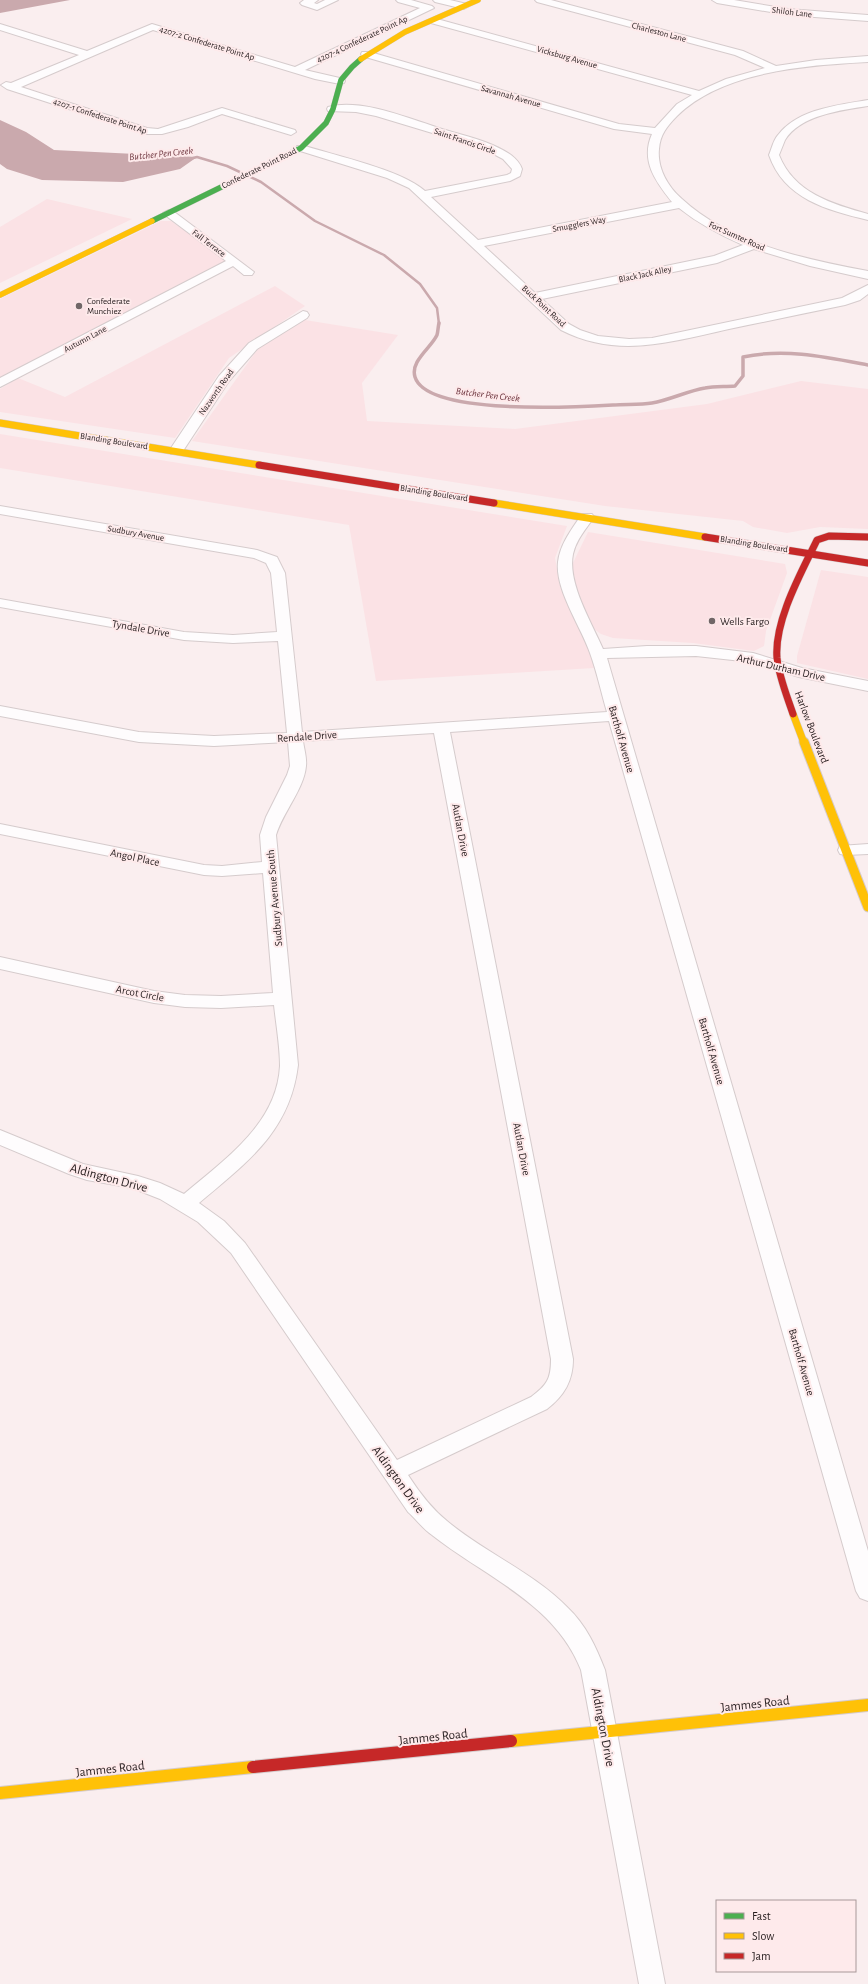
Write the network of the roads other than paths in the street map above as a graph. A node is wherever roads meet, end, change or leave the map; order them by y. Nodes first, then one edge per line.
1 (313, 0) edge
2 (333, 0) edge
3 (401, 0) edge
4 (438, 0) edge
5 (478, 0) edge
6 (540, 0) edge
7 (717, 0) edge
8 (464, 6) junction
9 (868, 18) edge
10 (434, 21) junction
11 (0, 27) edge
12 (87, 54) junction
13 (366, 54) junction
14 (868, 59) edge
15 (775, 69) junction
16 (296, 70) junction
17 (340, 81) junction
18 (0, 83) edge
19 (11, 87) junction
20 (700, 94) junction
21 (868, 103) edge
22 (332, 109) junction
23 (658, 131) junction
24 (291, 132) dead end
25 (301, 148) junction
26 (424, 195) junction
27 (681, 204) junction
28 (169, 213) junction
29 (868, 217) edge
30 (477, 244) junction
31 (754, 245) junction
32 (234, 261) junction
33 (248, 272) dead end
34 (868, 275) edge
35 (868, 289) edge
36 (0, 295) edge
37 (534, 297) junction
38 (303, 315) dead end
39 (0, 383) edge
40 (0, 423) edge
41 (176, 451) junction
42 (0, 510) edge
43 (587, 517) junction
44 (868, 537) edge
45 (810, 553) junction
46 (272, 560) joint
47 (868, 563) edge
48 (0, 603) edge
49 (284, 636) junction
50 (598, 654) junction
51 (779, 666) junction
52 (868, 686) edge
53 (0, 711) edge
54 (615, 716) junction
55 (441, 727) junction
56 (296, 737) junction
57 (0, 829) edge
58 (868, 849) edge
59 (846, 850) junction
60 (270, 867) junction
61 (868, 907) edge
62 (0, 963) edge
63 (283, 998) junction
64 (0, 1137) edge
65 (185, 1204) junction
66 (393, 1472) junction
67 (868, 1591) edge
68 (868, 1705) edge
69 (605, 1731) junction
70 (0, 1793) edge
71 (652, 1984) edge

1 - 2 street
3 - 16 street, 4207-4 Confederate Point Ap
4 - 8 street
5 - 8 street, Confederate Point Road
6 - 15 street, Charleston Lane
7 - 9 street, Shiloh Lane
8 - 10 street, Confederate Point Road
10 - 13 street, Confederate Point Road
10 - 20 street, Vicksburg Avenue
11 - 12 street
12 - 16 street, 4207-2 Confederate Point Ap
12 - 19 street, 4207-2 Confederate Point Ap
13 - 17 street, Confederate Point Road
13 - 23 street, Savannah Avenue
14 - 15 street, Fort Sumter Road
15 - 20 street, Fort Sumter Road
16 - 17 street, 4207-2 Confederate Point Ap
17 - 22 street, Confederate Point Road
18 - 19 street, 4207-1 Confederate Point Ap
19 - 24 street, 4207-1 Confederate Point Ap
20 - 23 street, Fort Sumter Road
21 - 29 street
22 - 25 street, Confederate Point Road
22 - 26 street, Saint Francis Circle
23 - 27 street, Fort Sumter Road
25 - 26 street, Buck Point Road
25 - 28 street, Confederate Point Road
26 - 30 street, Buck Point Road
27 - 30 street, Smugglers Way
27 - 31 street, Fort Sumter Road
28 - 32 street, Fall Terrace
28 - 36 street, Confederate Point Road
30 - 37 street, Buck Point Road
31 - 34 street, Fort Sumter Road
31 - 37 street, Black Jack Alley
32 - 33 street, Fall Terrace
32 - 39 street, Autumn Lane
35 - 37 street, Buck Point Road
38 - 41 street, Nazworth Road
40 - 41 street, Blanding Boulevard
41 - 43 street, Blanding Boulevard
42 - 46 street, Sudbury Avenue
43 - 45 street, Blanding Boulevard
43 - 50 street, Bartholf Avenue
44 - 45 street, Harlow Boulevard
45 - 47 street, Blanding Boulevard
45 - 51 street, Harlow Boulevard
46 - 49 street, Sudbury Avenue South
48 - 49 street, Tyndale Drive
49 - 56 street, Sudbury Avenue South
50 - 51 street, Arthur Durham Drive
50 - 54 street, Bartholf Avenue
51 - 52 street, Arthur Durham Drive
51 - 59 street, Harlow Boulevard
53 - 56 street, Rendale Drive
54 - 55 street, Rendale Drive
54 - 67 street, Bartholf Avenue
55 - 56 street, Rendale Drive
55 - 66 street, Autlan Drive
56 - 60 street, Sudbury Avenue South
57 - 60 street, Angol Place
58 - 59 street
59 - 61 street, Harlow Boulevard
60 - 63 street, Sudbury Avenue South
62 - 63 street, Arcot Circle
63 - 65 street, Sudbury Avenue South
64 - 65 street, Aldington Drive
65 - 66 street, Aldington Drive
66 - 69 street, Aldington Drive
68 - 69 street, Jammes Road
69 - 70 street, Jammes Road
69 - 71 street, Aldington Drive

